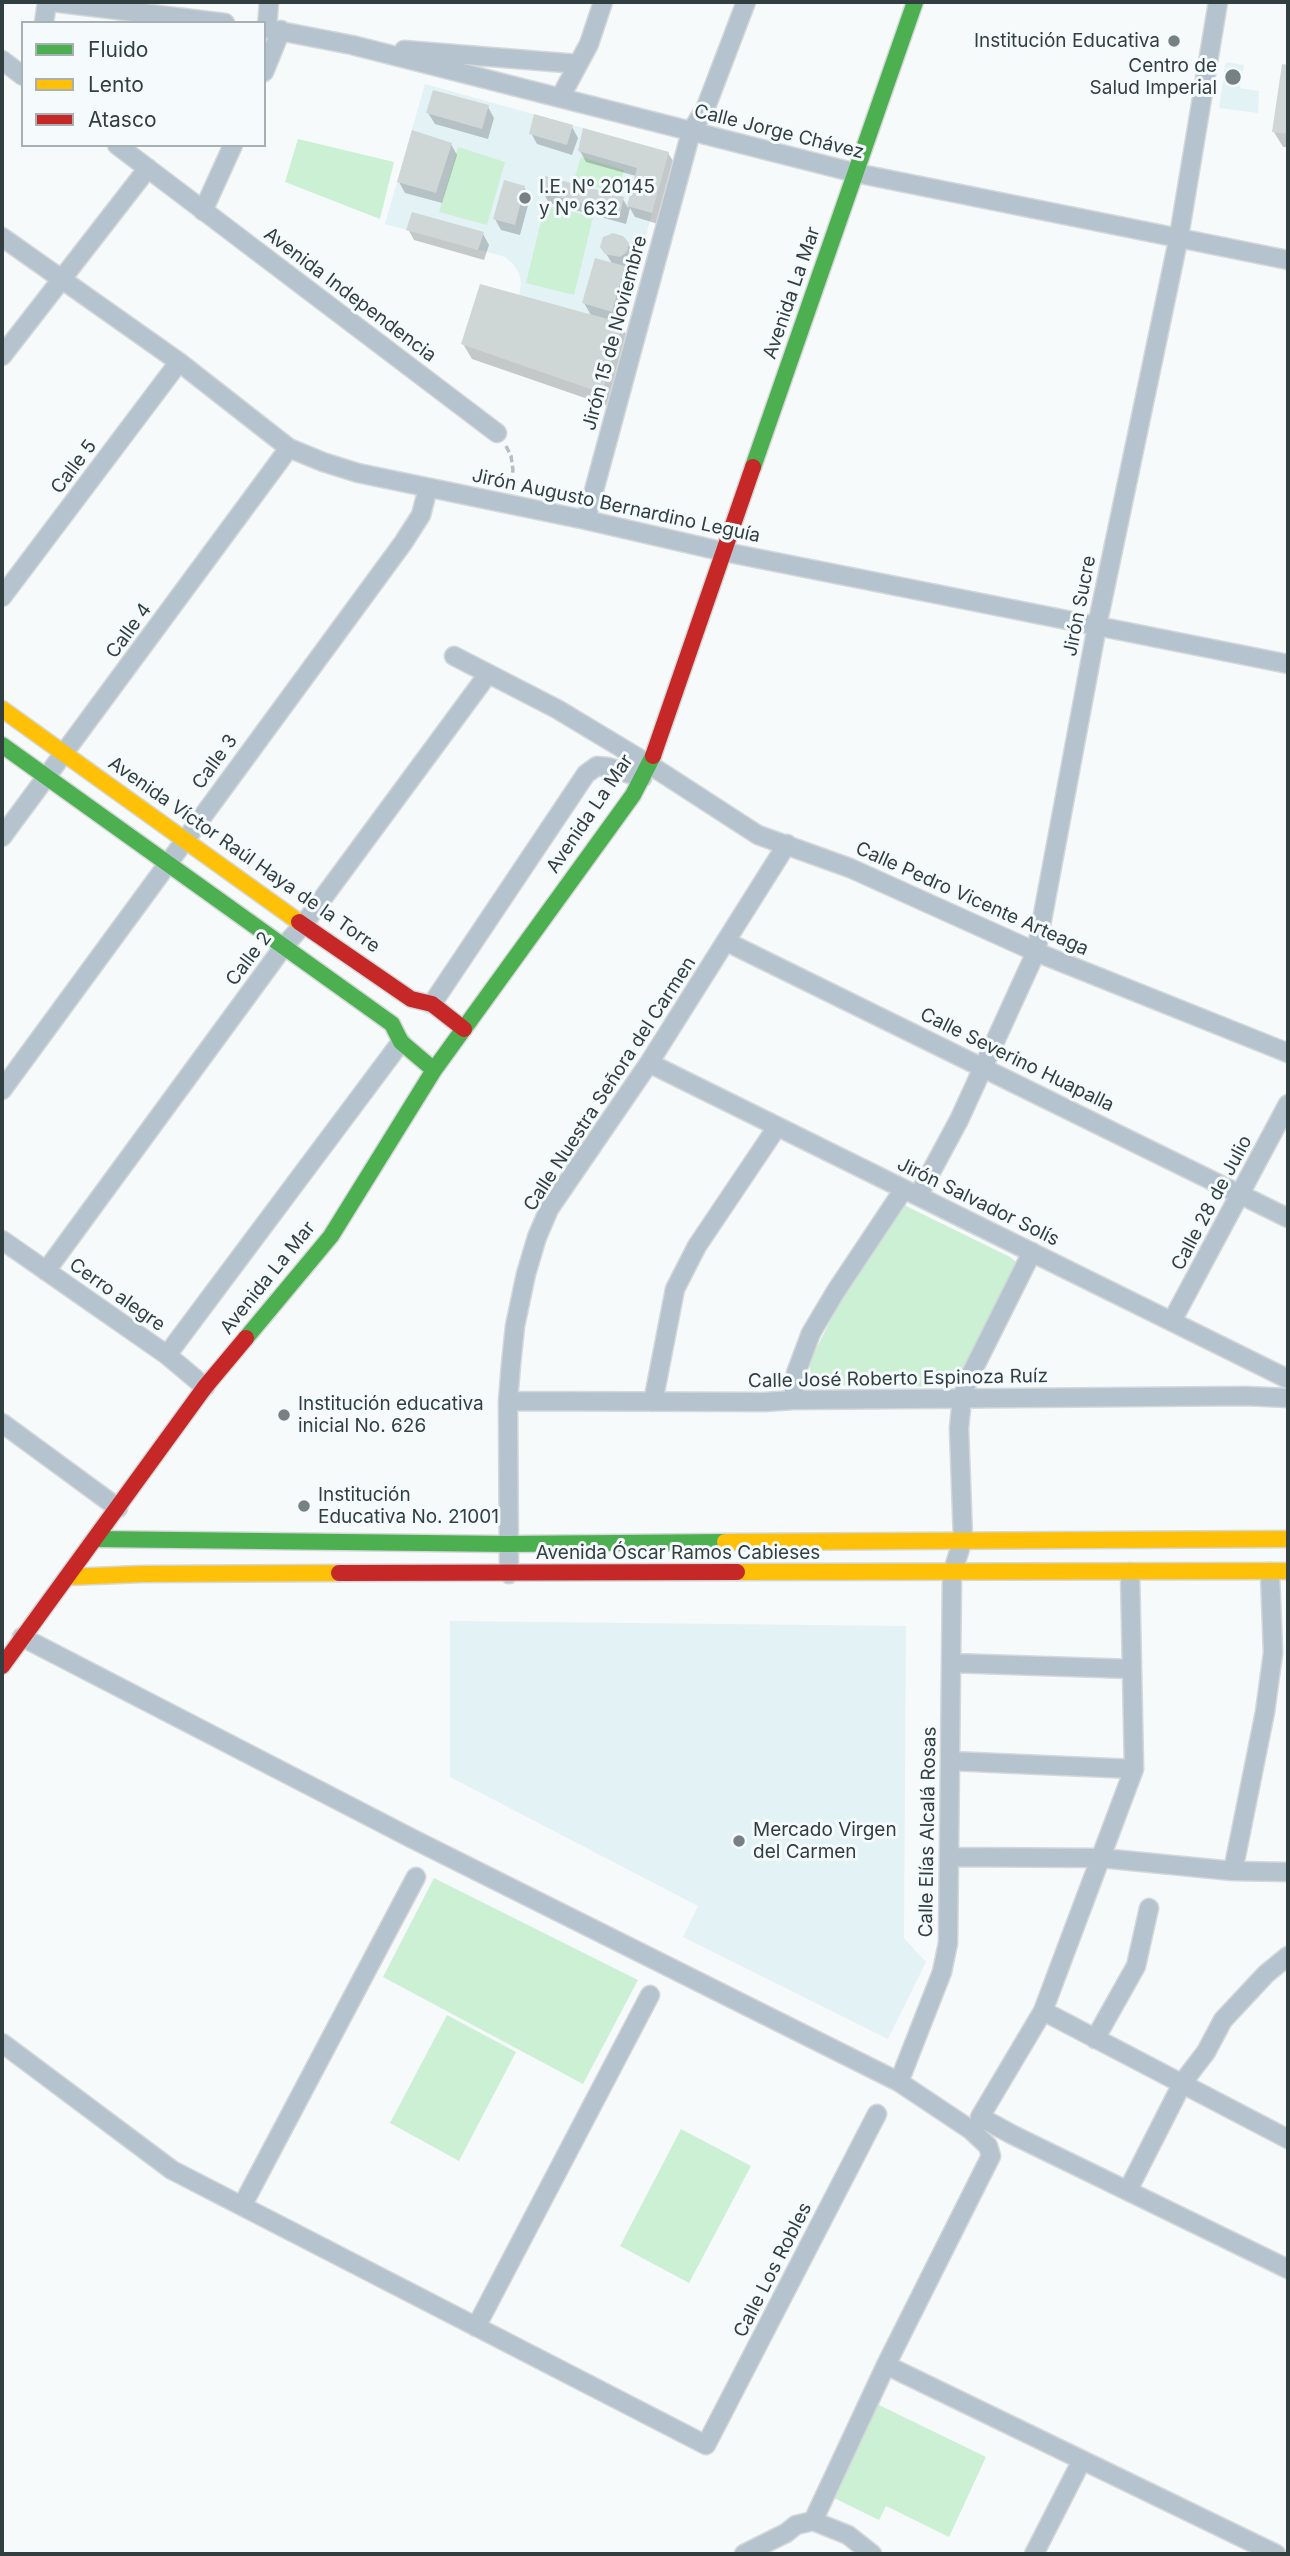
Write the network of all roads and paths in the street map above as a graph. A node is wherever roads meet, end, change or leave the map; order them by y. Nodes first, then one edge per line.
1 (49, 2) edge
2 (269, 2) edge
3 (603, 2) edge
4 (746, 2) edge
5 (915, 2) edge
6 (1219, 2) edge
7 (44, 21) edge
8 (208, 21) edge
9 (271, 28) edge
10 (352, 45) junction
11 (266, 59) edge
12 (2, 60) edge
13 (578, 64) junction
14 (21, 74) edge
15 (560, 98) junction
16 (691, 132) junction
17 (120, 147) edge
18 (232, 147) edge
19 (148, 168) junction
20 (856, 173) junction
21 (203, 211) junction
22 (1179, 236) junction
23 (2, 237) edge
24 (1288, 260) edge
25 (62, 277) junction
26 (2, 356) edge
27 (179, 362) junction
28 (497, 433) joint
29 (289, 448) junction
30 (428, 488) junction
31 (506, 504) junction
32 (586, 520) junction
33 (725, 552) junction
34 (2, 597) edge
35 (1097, 626) junction
36 (454, 656) dead end
37 (1288, 664) edge
38 (488, 674) junction
39 (2, 709) edge
40 (2, 745) edge
41 (65, 754) junction
42 (646, 771) junction
43 (46, 776) junction
44 (2, 837) edge
45 (184, 839) junction
46 (787, 844) junction
47 (167, 863) junction
48 (303, 925) junction
49 (727, 942) junction
50 (284, 946) junction
51 (1036, 952) junction
52 (432, 1004) junction
53 (464, 1029) junction
54 (401, 1042) junction
55 (1288, 1053) edge
56 (649, 1063) junction
57 (984, 1067) junction
58 (435, 1070) junction
59 (2, 1090) edge
60 (1288, 1104) edge
61 (776, 1127) junction
62 (911, 1193) junction
63 (1240, 1195) junction
64 (1288, 1218) edge
65 (2, 1240) edge
66 (1031, 1252) junction
67 (46, 1271) junction
68 (1172, 1321) junction
69 (167, 1355) junction
70 (1288, 1379) edge
71 (205, 1387) junction
72 (1288, 1398) edge
73 (962, 1399) junction
74 (793, 1400) junction
75 (508, 1401) junction
76 (653, 1402) junction
77 (2, 1423) edge
78 (118, 1508) junction
79 (96, 1539) junction
80 (962, 1539) junction
81 (1288, 1539) edge
82 (507, 1544) junction
83 (1279, 1571) edge
84 (1130, 1572) junction
85 (509, 1574) junction
86 (952, 1574) junction
87 (68, 1577) junction
88 (22, 1637) junction
89 (951, 1663) junction
90 (2, 1666) edge
91 (1132, 1669) junction
92 (950, 1761) junction
93 (1134, 1769) junction
94 (949, 1857) junction
95 (1101, 1858) junction
96 (1233, 1871) junction
97 (1288, 1872) edge
98 (416, 1877) dead end
99 (1149, 1908) dead end
100 (1288, 1956) edge
101 (650, 1995) dead end
102 (1043, 2011) junction
103 (1095, 2039) junction
104 (2, 2043) edge
105 (899, 2082) junction
106 (1183, 2082) junction
107 (877, 2114) dead end
108 (1288, 2139) edge
109 (1128, 2190) junction
110 (242, 2206) junction
111 (1288, 2269) edge
112 (476, 2327) junction
113 (886, 2365) junction
114 (1082, 2460) junction
115 (813, 2521) junction
116 (744, 2554) edge
117 (872, 2554) edge
118 (1034, 2554) edge
119 (1276, 2554) edge

1 - 7 street
1 - 8 street
2 - 9 street
3 - 13 street
4 - 16 street, Jirón 15 de Noviembre
5 - 20 street, Avenida La Mar
6 - 22 street, Jirón Sucre
9 - 10 street, Calle Jorge Chávez
9 - 11 street
10 - 13 street
10 - 15 street, Calle Jorge Chávez
12 - 14 street
13 - 15 street
15 - 16 street, Calle Jorge Chávez
16 - 20 street, Calle Jorge Chávez
16 - 32 street, Jirón 15 de Noviembre
17 - 19 street, Avenida Independencia
18 - 21 street
19 - 21 street, Avenida Independencia
19 - 25 street
20 - 22 street, Calle Jorge Chávez
20 - 33 street, Avenida La Mar
21 - 28 street, Avenida Independencia
22 - 24 street, Calle Jorge Chávez
22 - 35 street, Jirón Sucre
23 - 25 street, Jirón Augusto Bernardino Leguía
25 - 26 street
25 - 27 street, Jirón Augusto Bernardino Leguía
27 - 29 street, Jirón Augusto Bernardino Leguía
27 - 34 street, Calle 5
28 - 31 path
29 - 30 street, Jirón Augusto Bernardino Leguía
29 - 41 street, Calle 4
30 - 31 street, Jirón Augusto Bernardino Leguía
30 - 45 street, Calle 3
31 - 32 street, Jirón Augusto Bernardino Leguía
32 - 33 street, Jirón Augusto Bernardino Leguía
33 - 35 street, Jirón Augusto Bernardino Leguía
33 - 42 street, Avenida La Mar
35 - 37 street, Jirón Augusto Bernardino Leguía
35 - 51 street, Jirón Sucre
36 - 38 street
38 - 42 street
38 - 48 street, Calle 2
39 - 41 street, Avenida Víctor Raúl Haya de la Torre
40 - 43 street
41 - 43 street, Calle 4
41 - 45 street, Avenida Víctor Raúl Haya de la Torre
42 - 46 street, Calle Pedro Vicente Arteaga
42 - 52 street
42 - 53 street, Avenida La Mar
43 - 44 street, Calle 4
43 - 47 street
45 - 47 street, Calle 3
45 - 48 street, Avenida Víctor Raúl Haya de la Torre
46 - 49 street, Calle Nuestra Señora del Carmen
46 - 51 street, Calle Pedro Vicente Arteaga
47 - 50 street
47 - 59 street, Calle 3
48 - 50 street, Calle 2
48 - 52 street, Avenida Víctor Raúl Haya de la Torre
49 - 56 street, Calle Nuestra Señora del Carmen
49 - 57 street, Calle Severino Huapalla
50 - 54 street
50 - 67 street, Calle 2
51 - 55 street, Calle Pedro Vicente Arteaga
51 - 57 street, Jirón Sucre
52 - 53 street, Avenida Víctor Raúl Haya de la Torre
53 - 58 street, Avenida La Mar
54 - 58 street
54 - 69 street
56 - 61 street, Jirón Salvador Solís
56 - 75 street, Calle Nuestra Señora del Carmen
57 - 62 street, Jirón Sucre
57 - 63 street, Calle Severino Huapalla
58 - 71 street, Avenida La Mar
60 - 63 street, Calle 28 de Julio
61 - 62 street, Jirón Salvador Solís
61 - 76 street
62 - 66 street, Jirón Salvador Solís
62 - 74 street, Jirón Sucre
63 - 64 street, Calle Severino Huapalla
63 - 68 street, Calle 28 de Julio
65 - 67 street, Cerro alegre
66 - 68 street, Jirón Salvador Solís
66 - 73 street, Calle Elías Alcalá Rosas
67 - 69 street, Cerro alegre
68 - 70 street, Jirón Salvador Solís
69 - 71 street, Cerro alegre
71 - 78 street, Avenida La Mar
72 - 73 street, Calle José Roberto Espinoza Ruíz
73 - 74 street, Calle José Roberto Espinoza Ruíz
73 - 80 street, Calle Elías Alcalá Rosas
74 - 76 street, Calle José Roberto Espinoza Ruíz
75 - 76 street, Calle José Roberto Espinoza Ruíz
75 - 82 street, Calle Nuestra Señora del Carmen
77 - 78 street
78 - 79 street, Avenida La Mar
79 - 82 street, Avenida Óscar Ramos Cabieses
79 - 87 street, Avenida La Mar
80 - 81 street, Avenida Óscar Ramos Cabieses
80 - 82 street, Avenida Óscar Ramos Cabieses
80 - 86 street, Calle Elías Alcalá Rosas
82 - 85 street, Calle Nuestra Señora del Carmen
83 - 84 street, Avenida Óscar Ramos Cabieses
83 - 96 street
84 - 86 street, Avenida Óscar Ramos Cabieses
84 - 91 street
85 - 86 street, Avenida Óscar Ramos Cabieses
85 - 87 street, Avenida Óscar Ramos Cabieses
86 - 89 street, Calle Elías Alcalá Rosas
87 - 88 street, Avenida La Mar
88 - 90 street, Avenida La Mar
88 - 105 street
89 - 91 street
89 - 92 street, Calle Elías Alcalá Rosas
91 - 93 street
92 - 93 street
92 - 94 street, Calle Elías Alcalá Rosas
93 - 95 street
94 - 95 street
94 - 105 street, Calle Elías Alcalá Rosas
95 - 96 street
95 - 102 street
96 - 97 street
98 - 110 street
99 - 103 street
100 - 106 street
101 - 112 street
102 - 103 street
102 - 109 street
103 - 106 street
104 - 110 street
105 - 113 street
106 - 108 street
106 - 109 street
107 - 112 street, Calle Los Robles
109 - 111 street
110 - 112 street
113 - 114 street
113 - 115 street
114 - 118 street
114 - 119 street
115 - 116 street
115 - 117 street

